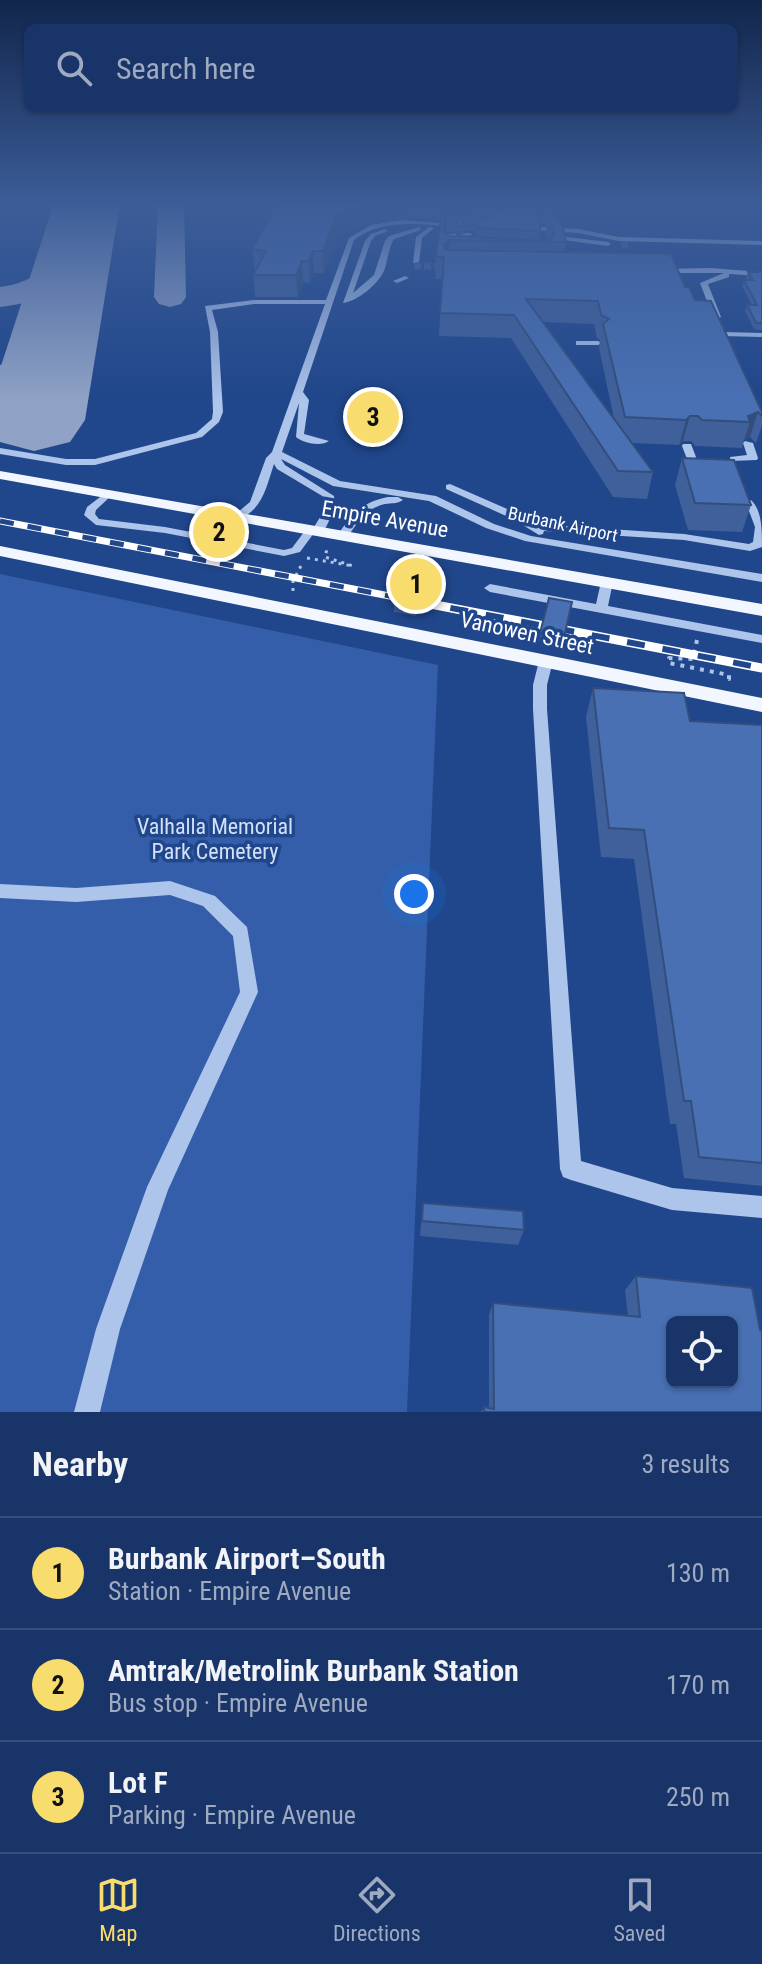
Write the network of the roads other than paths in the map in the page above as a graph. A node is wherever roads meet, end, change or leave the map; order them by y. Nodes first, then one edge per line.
1 (341, 269) edge
2 (358, 269) edge
3 (379, 269) edge
4 (690, 269) edge
5 (762, 274) edge
6 (347, 300) junction
7 (329, 302) junction
8 (324, 315) junction
9 (724, 334) junction
10 (762, 335) edge
11 (579, 343) dead end
12 (598, 343) dead end
13 (731, 349) edge
14 (298, 393) junction
15 (324, 441) dead end
16 (748, 443) edge
17 (687, 446) dead end
18 (0, 451) edge
19 (277, 453) junction
20 (691, 457) edge
21 (734, 459) edge
22 (0, 475) edge
23 (450, 487) dead end
24 (108, 494) junction
25 (438, 502) junction
26 (751, 503) edge
27 (238, 517) junction
28 (531, 527) junction
29 (315, 536) junction
30 (343, 536) junction
31 (553, 543) junction
32 (0, 551) edge
33 (762, 578) edge
34 (607, 582) junction
35 (490, 588) dead end
36 (601, 609) junction
37 (762, 610) edge
38 (762, 639) edge
39 (546, 661) junction
40 (762, 705) edge
41 (0, 891) edge
42 (762, 1207) edge
43 (87, 1412) edge

1 - 7 lane
2 - 6 lane
3 - 6 lane
4 - 5 lane
5 - 9 lane
6 - 8 lane
7 - 8 lane
7 - 18 lane
8 - 14 lane
9 - 10 lane
9 - 13 lane
11 - 12 lane
14 - 15 lane
14 - 19 lane
16 - 21 lane
17 - 20 lane
19 - 25 lane, Burbank Airport
19 - 27 lane
19 - 29 lane
22 - 24 main road, Empire Avenue
23 - 28 lane
24 - 27 main road, Empire Avenue
24 - 29 lane
25 - 30 lane
25 - 31 lane, Burbank Airport
26 - 28 lane
27 - 29 main road, Empire Avenue
28 - 31 lane
29 - 30 main road, Empire Avenue
30 - 34 main road, Empire Avenue
31 - 33 lane, Burbank Airport
32 - 39 main road, Vanowen Street
34 - 36 lane
34 - 37 main road, Empire Avenue
35 - 36 lane
36 - 38 lane
39 - 40 main road, Vanowen Street
39 - 42 lane
41 - 43 lane

